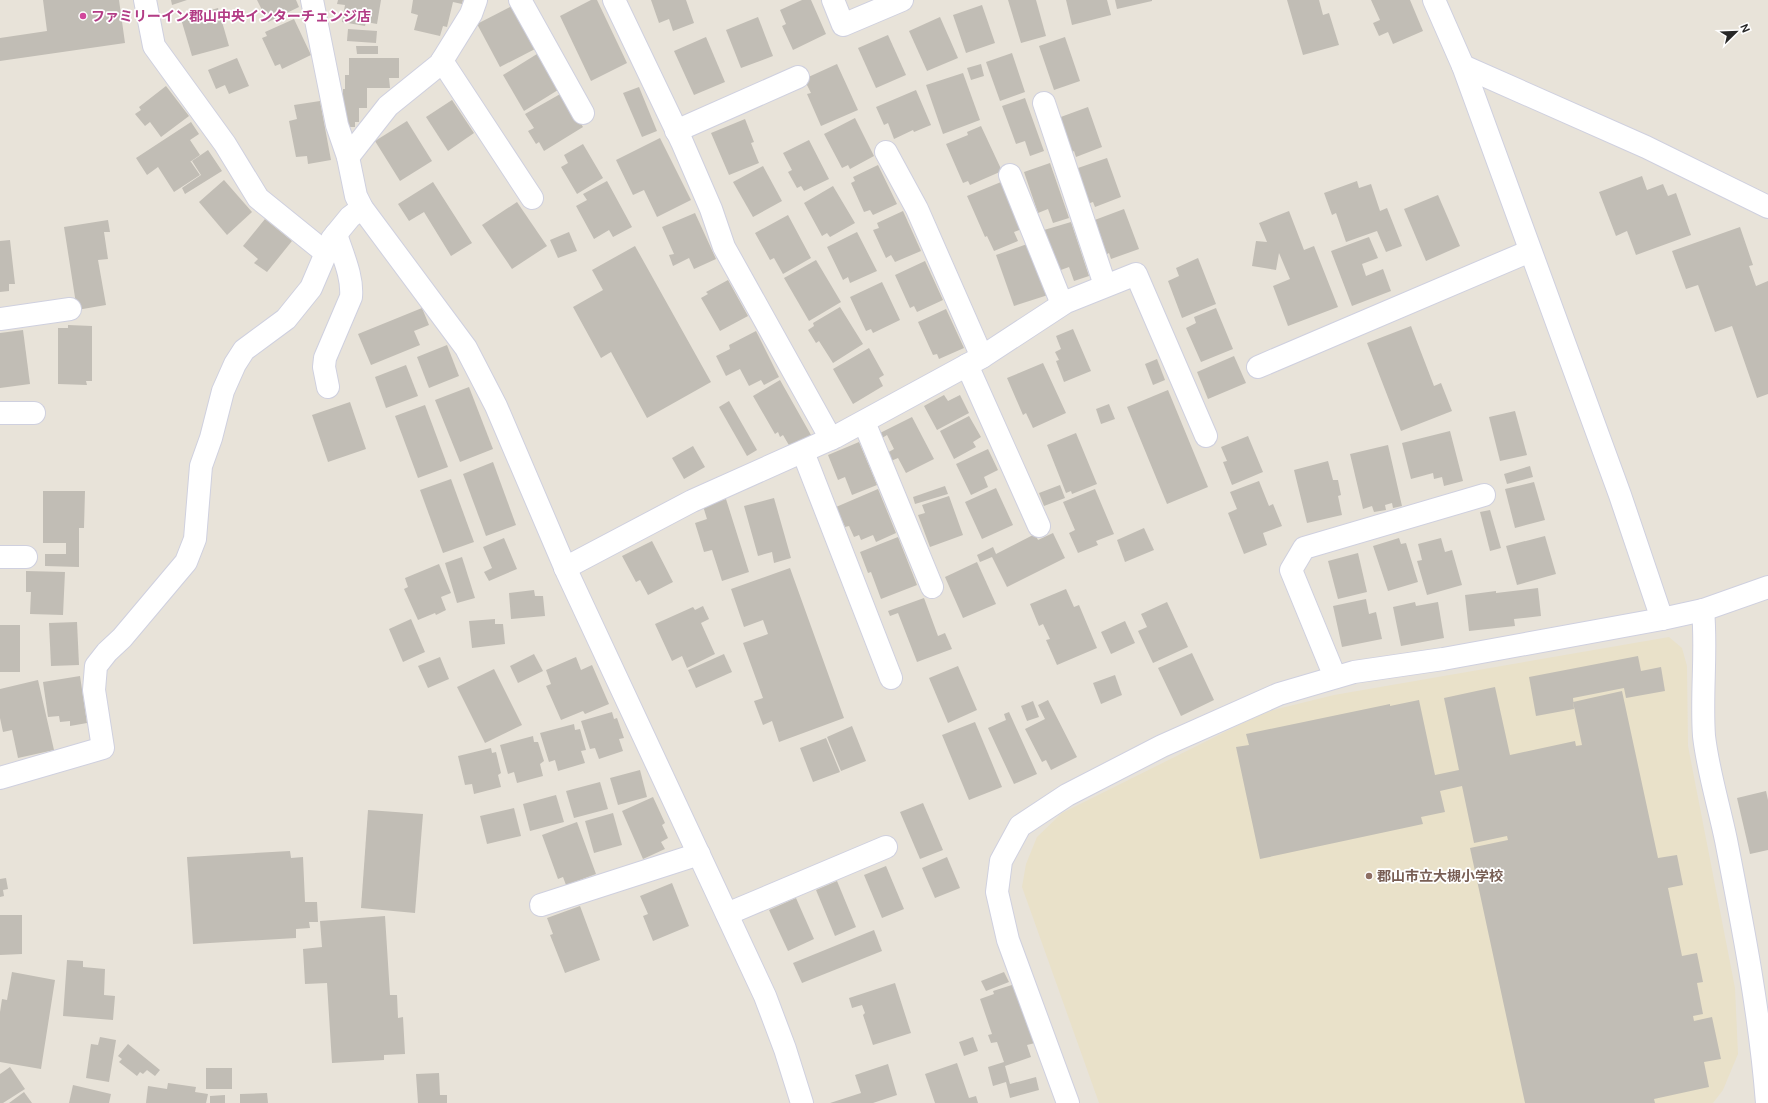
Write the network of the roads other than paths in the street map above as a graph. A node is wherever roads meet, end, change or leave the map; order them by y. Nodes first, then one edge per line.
1 (145, 0) edge
2 (312, 0) edge
3 (476, 0) edge
4 (520, 0) edge
5 (614, 0) edge
6 (832, 0) edge
7 (902, 0) edge
8 (1434, 0) edge
9 (442, 61) junction
10 (1463, 66) junction
11 (798, 77) dead end
12 (1044, 103) dead end
13 (583, 113) dead end
14 (676, 131) junction
15 (886, 152) dead end
16 (348, 157) junction
17 (1010, 175) dead end
18 (532, 198) dead end
19 (1768, 207) edge
20 (362, 208) junction
21 (331, 243) junction
22 (1530, 251) junction
23 (1105, 285) junction
24 (1062, 304) junction
25 (70, 309) dead end
26 (0, 319) edge
27 (975, 361) junction
28 (1258, 367) dead end
29 (328, 387) dead end
30 (0, 413) edge
31 (34, 413) dead end
32 (864, 422) junction
33 (1206, 436) dead end
34 (831, 439) junction
35 (803, 452) junction
36 (1484, 495) dead end
37 (1039, 526) dead end
38 (0, 557) edge
39 (26, 557) dead end
40 (565, 568) junction
41 (932, 587) dead end
42 (1768, 587) edge
43 (1703, 610) junction
44 (1662, 619) junction
45 (1335, 677) junction
46 (891, 678) dead end
47 (0, 778) edge
48 (886, 847) dead end
49 (699, 854) junction
50 (541, 905) dead end
51 (727, 914) junction
52 (802, 1103) edge
53 (1068, 1103) edge
54 (1767, 1103) edge

1 - 21 street
2 - 16 street
3 - 9 street
4 - 13 street
5 - 14 street
6 - 7 street
8 - 10 street
9 - 16 street
9 - 18 street
10 - 19 street
10 - 22 street
11 - 14 street
12 - 23 street
14 - 34 street
15 - 27 street
16 - 20 street
17 - 24 street
20 - 21 street
20 - 40 street
21 - 29 street
21 - 47 street
22 - 28 street
22 - 44 street
23 - 24 street
23 - 33 street
24 - 27 street
25 - 26 street
27 - 32 street
27 - 37 street
30 - 31 street
32 - 34 street
32 - 41 street
34 - 35 street
35 - 40 street
35 - 46 street
36 - 45 street
38 - 39 street
40 - 49 street
42 - 43 street
43 - 44 street
43 - 54 street
44 - 45 street
45 - 53 street
48 - 51 street
49 - 50 street
49 - 51 street
51 - 52 street

